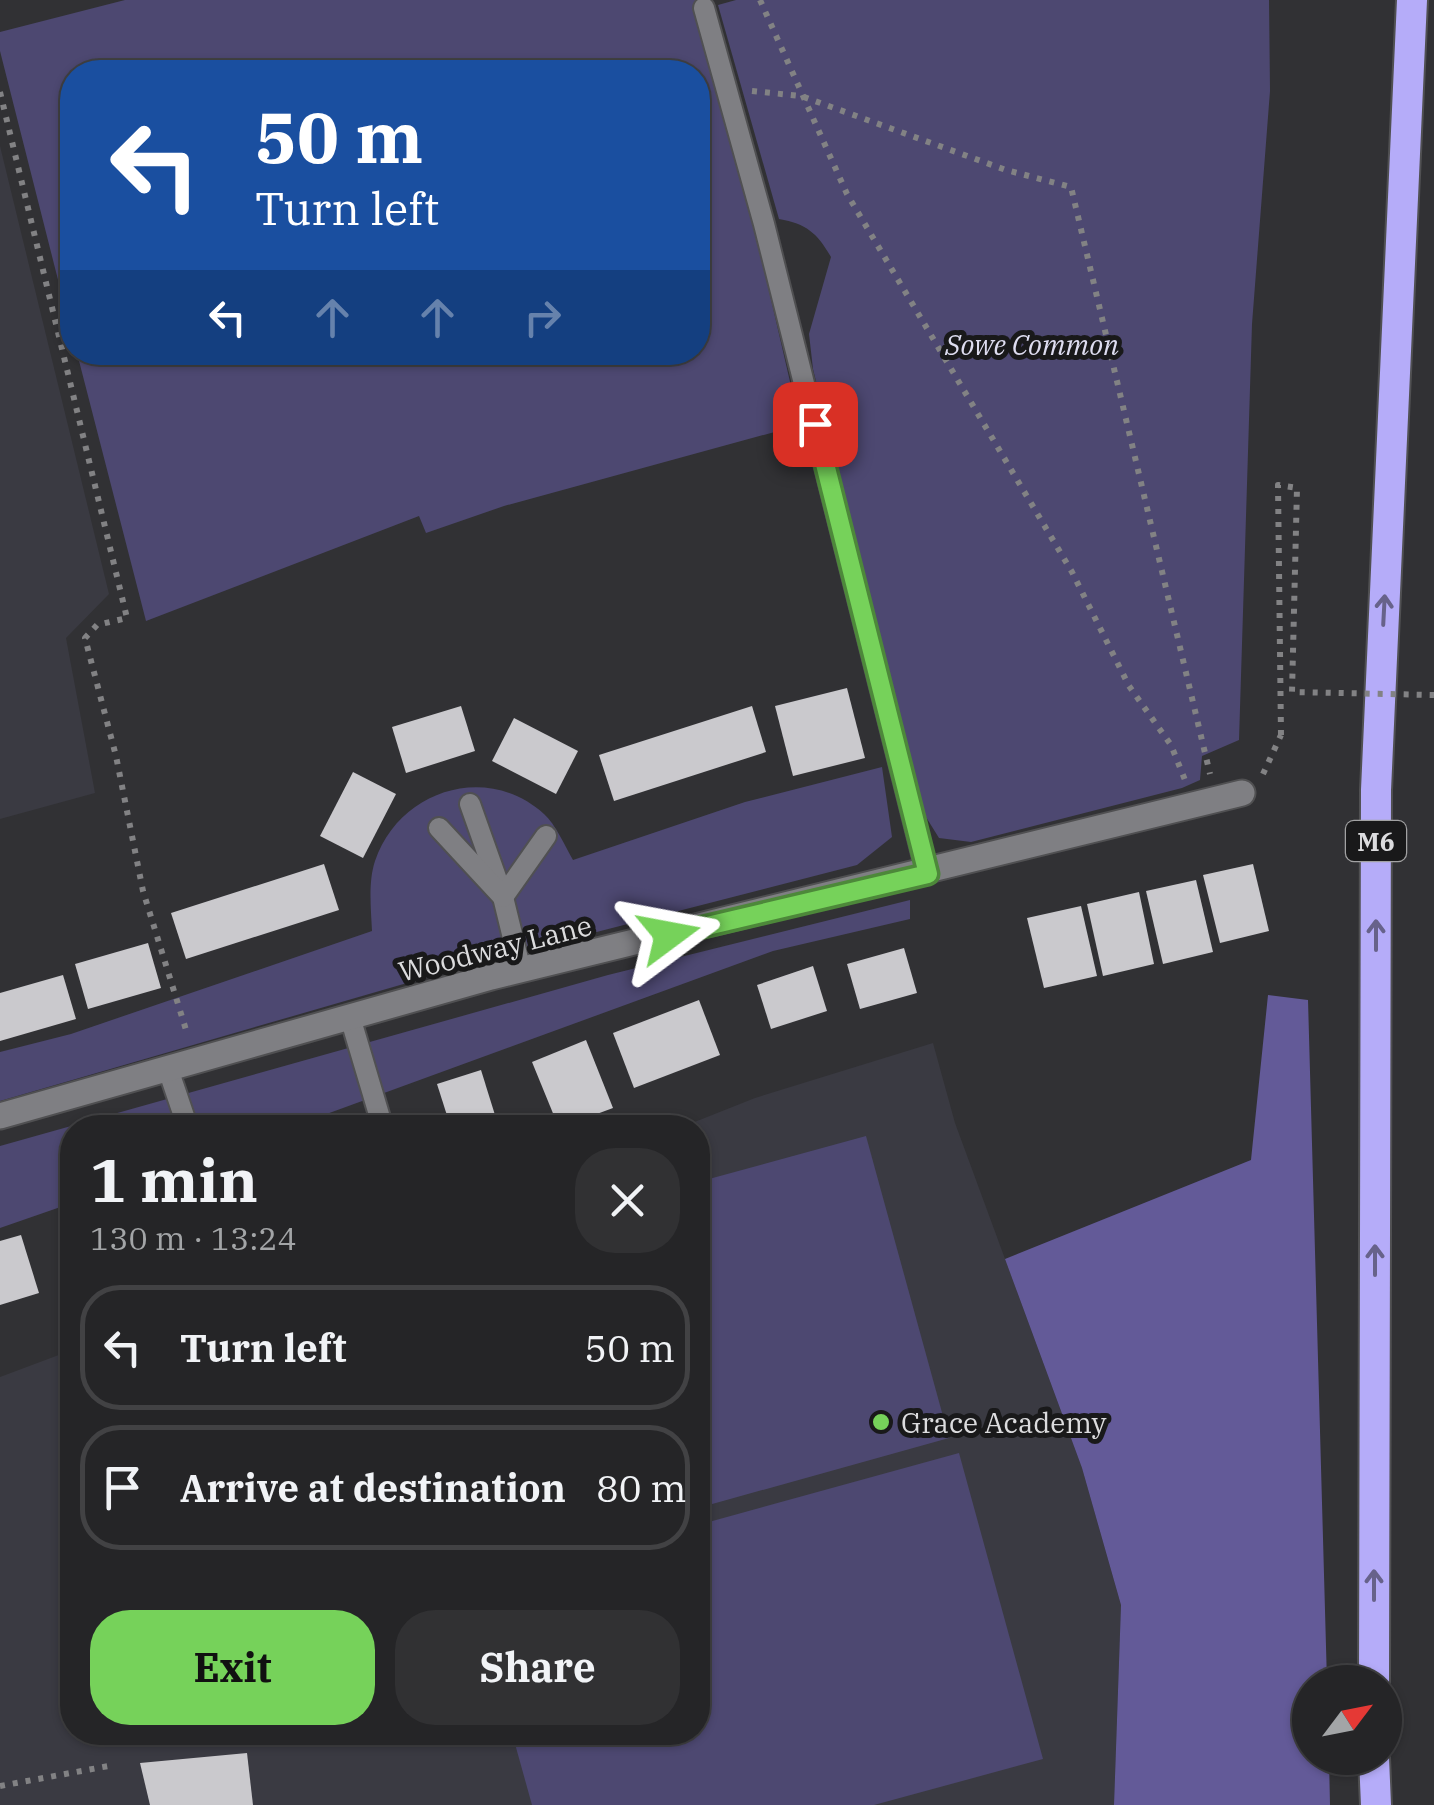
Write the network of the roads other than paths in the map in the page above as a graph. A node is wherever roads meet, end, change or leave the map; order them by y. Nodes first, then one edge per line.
1 (1412, 0) edge
2 (704, 8) dead end
3 (1242, 794) road end
4 (470, 804) dead end
5 (440, 828) dead end
6 (546, 836) dead end
7 (928, 874) junction
8 (503, 897) junction
9 (522, 971) junction
10 (350, 1017) junction
11 (168, 1068) junction
12 (184, 1115) edge
13 (379, 1115) edge
14 (0, 1116) edge
15 (1374, 1665) edge
16 (1375, 1775) edge
17 (1376, 1805) edge

15 -> 1 highway, M6
2 - 7 lane
3 - 7 street, Woodway Lane
4 - 8 lane
5 - 8 lane
6 - 8 lane
7 - 9 street, Woodway Lane
8 - 9 lane
9 - 10 street, Woodway Lane
10 - 11 street, Woodway Lane
10 - 13 lane
11 - 12 lane
11 - 14 street, Woodway Lane
16 - 17 highway

